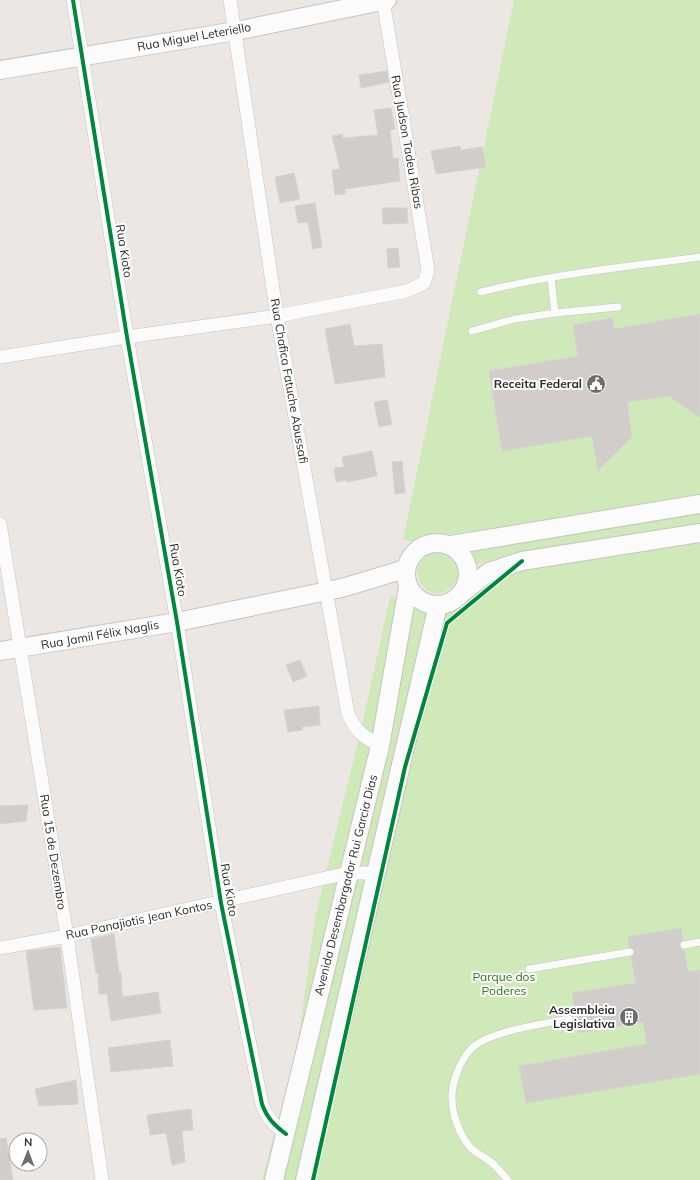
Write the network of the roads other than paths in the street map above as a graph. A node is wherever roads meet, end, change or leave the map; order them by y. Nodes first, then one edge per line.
1 (74, 0) edge
2 (230, 0) edge
3 (383, 0) edge
4 (387, 0) edge
5 (236, 31) junction
6 (83, 56) junction
7 (0, 70) edge
8 (700, 257) edge
9 (551, 278) junction
10 (481, 292) dead end
11 (618, 307) dead end
12 (555, 313) junction
13 (277, 316) junction
14 (472, 330) dead end
15 (127, 337) junction
16 (0, 357) edge
17 (700, 504) edge
18 (0, 524) edge
19 (700, 533) edge
20 (451, 545) junction
21 (407, 581) junction
22 (334, 590) junction
23 (462, 593) junction
24 (438, 606) junction
25 (177, 622) junction
26 (20, 649) junction
27 (0, 651) edge
28 (380, 746) junction
29 (348, 873) junction
30 (376, 873) junction
31 (221, 903) junction
32 (67, 936) junction
33 (700, 942) edge
34 (684, 945) dead end
35 (0, 948) edge
36 (630, 952) dead end
37 (529, 969) dead end
38 (569, 1019) dead end
39 (286, 1134) junction
40 (102, 1180) edge
41 (274, 1180) edge
42 (304, 1180) edge
43 (508, 1180) edge

1 - 6 street, Rua Kioto
2 - 5 street, Rua Chafica Fatuche Abussafi
3 - 4 main road, Rua Miguel Leteriello
3 - 5 main road, Rua Miguel Leteriello
3 - 13 street, Rua Judson Tadeu Ribas
5 - 6 main road, Rua Miguel Leteriello
5 - 13 street, Rua Chafica Fatuche Abussafi
6 - 7 main road, Rua Miguel Leteriello
6 - 15 street, Rua Kioto
8 - 9 lane
9 - 10 lane
9 - 12 lane
11 - 12 lane
12 - 14 lane
13 - 15 street
13 - 22 street, Rua Chafica Fatuche Abussafi
15 - 16 street
15 - 25 street, Rua Kioto
17 - 20 main road
18 - 26 street, Rua 15 de Dezembro
19 - 23 main road
20 - 21 main road
20 - 23 main road
21 - 22 main road, Rua Jamil Félix Naglis
21 - 24 main road
21 - 28 main road, Avenida Desembargador Rui Garcia Dias
22 - 25 main road, Rua Jamil Félix Naglis
22 - 28 street, Rua Chafica Fatuche Abussafi
23 - 24 main road
24 - 30 main road, Avenida Desembargador Rui Garcia Dias
25 - 26 main road, Rua Jamil Félix Naglis
25 - 31 street, Rua Kioto
26 - 27 main road, Rua Jamil Félix Naglis
26 - 32 street, Rua 15 de Dezembro
28 - 29 main road, Avenida Desembargador Rui Garcia Dias
29 - 30 street, Rua Panajiotis Jean Kontos
29 - 31 street, Rua Panajiotis Jean Kontos
29 - 39 main road, Avenida Desembargador Rui Garcia Dias
30 - 42 main road, Avenida Desembargador Rui Garcia Dias
31 - 32 street, Rua Panajiotis Jean Kontos
31 - 39 street, Rua Kioto
32 - 35 street, Rua Panajiotis Jean Kontos
32 - 40 street, Rua 15 de Dezembro
33 - 34 lane
36 - 37 lane
38 - 43 lane
39 - 41 main road, Avenida Desembargador Rui Garcia Dias

